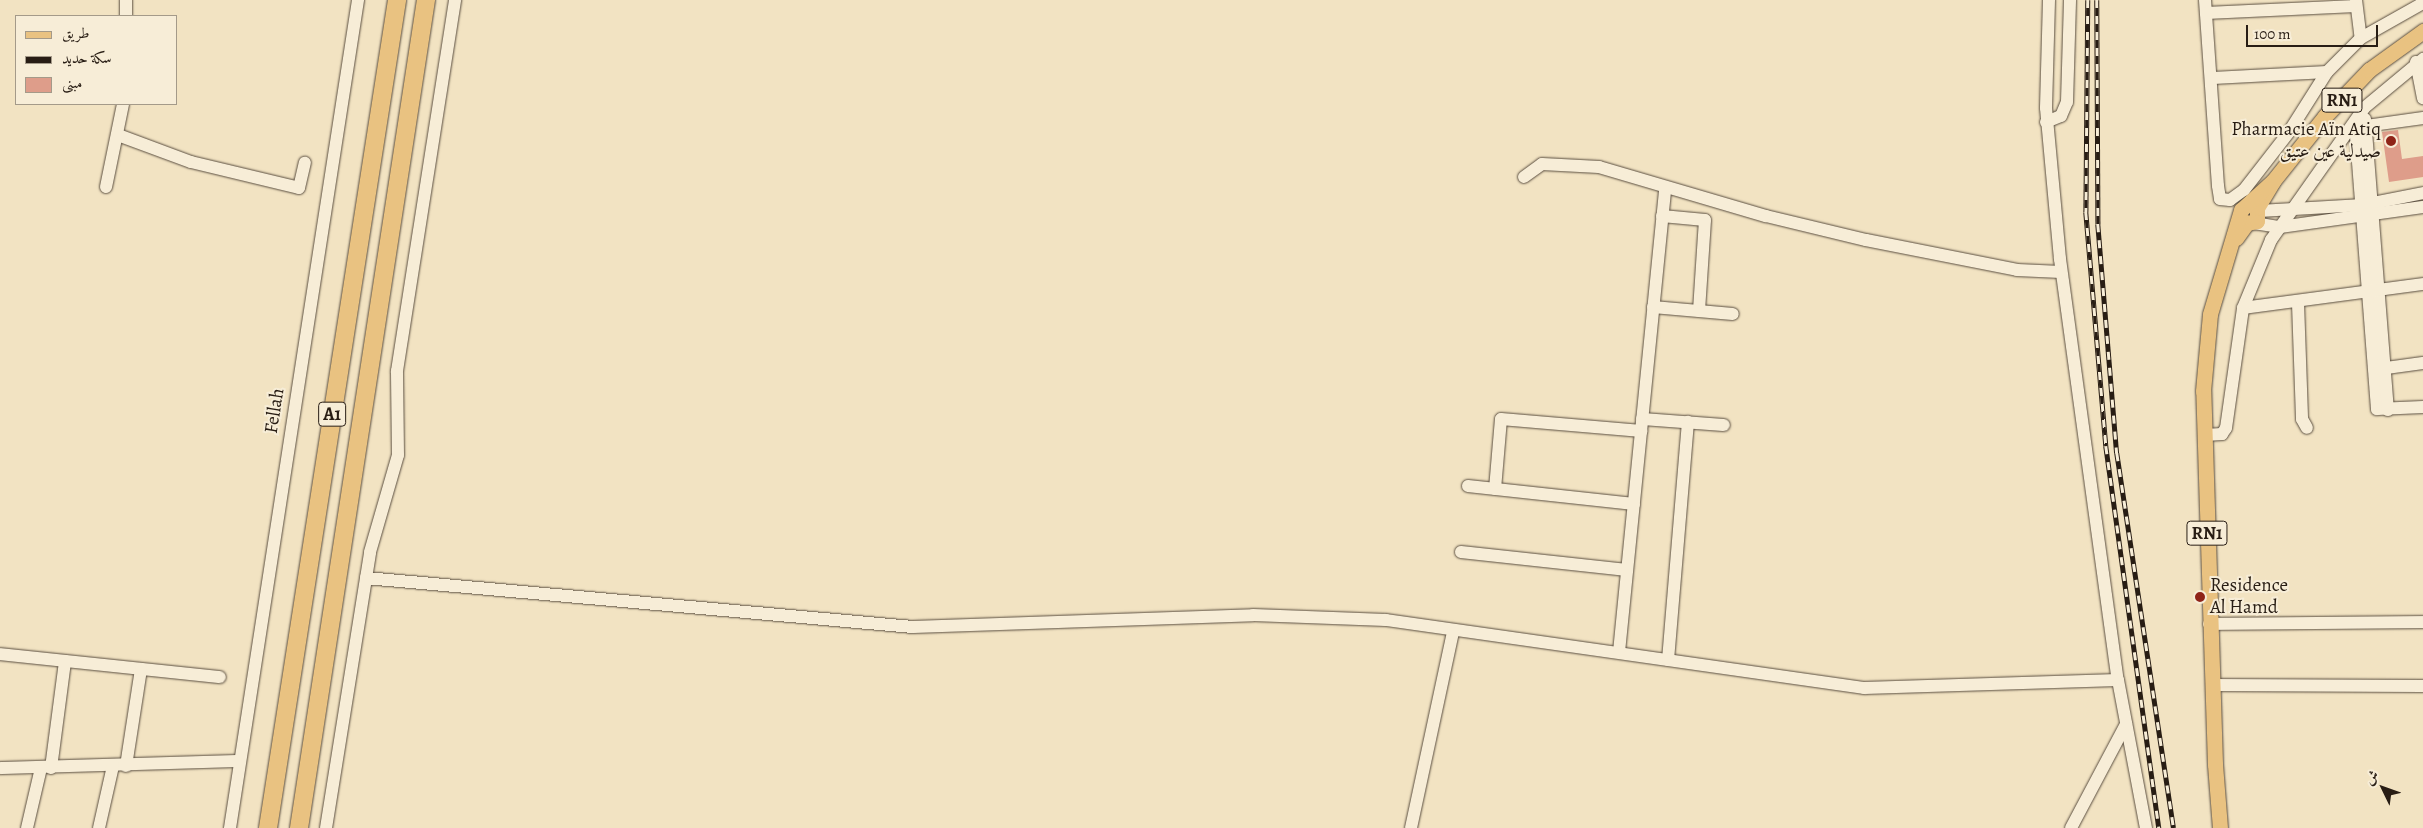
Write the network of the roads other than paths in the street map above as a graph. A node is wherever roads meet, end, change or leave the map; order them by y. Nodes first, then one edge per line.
1 (126, 0) edge
2 (358, 0) edge
3 (397, 0) edge
4 (426, 0) edge
5 (455, 0) edge
6 (2049, 0) edge
7 (2070, 0) edge
8 (2356, 3) edge
9 (2423, 3) edge
10 (2283, 4) edge
11 (2206, 6) edge
12 (126, 15) edge
13 (2423, 31) edge
14 (2361, 38) junction
15 (2419, 61) edge
16 (2328, 72) junction
17 (2213, 78) junction
18 (2423, 98) edge
19 (122, 105) edge
20 (2423, 118) edge
21 (2046, 122) junction
22 (2360, 125) junction
23 (118, 135) junction
24 (305, 163) dead end
25 (1524, 177) dead end
26 (106, 187) dead end
27 (1665, 188) junction
28 (2423, 193) edge
29 (2220, 199) junction
30 (2423, 207) edge
31 (2368, 209) junction
32 (2292, 211) junction
33 (2249, 214) junction
34 (1662, 216) junction
35 (2280, 227) junction
36 (2061, 272) junction
37 (2423, 284) edge
38 (2374, 291) junction
39 (2298, 303) junction
40 (1653, 307) junction
41 (2243, 308) junction
42 (1699, 311) junction
43 (1732, 314) dead end
44 (2423, 363) edge
45 (2380, 369) junction
46 (2423, 407) edge
47 (1688, 422) junction
48 (1641, 424) junction
49 (1724, 425) dead end
50 (2307, 428) dead end
51 (2205, 435) junction
52 (1468, 486) dead end
53 (1494, 489) junction
54 (1634, 504) junction
55 (1461, 552) dead end
56 (1627, 570) junction
57 (366, 578) junction
58 (2423, 622) edge
59 (2209, 624) junction
60 (1453, 632) junction
61 (1619, 652) junction
62 (0, 656) edge
63 (1668, 660) junction
64 (65, 661) junction
65 (142, 669) junction
66 (220, 677) dead end
67 (2118, 680) junction
68 (2212, 685) junction
69 (2423, 686) edge
70 (2126, 724) junction
71 (239, 761) junction
72 (120, 766) junction
73 (0, 768) edge
74 (46, 768) junction
75 (27, 828) edge
76 (99, 828) edge
77 (230, 828) edge
78 (268, 828) edge
79 (299, 828) edge
80 (326, 828) edge
81 (1411, 828) edge
82 (2072, 828) edge
83 (2146, 828) edge
84 (2220, 828) edge

1 - 12 street
2 - 71 street, Fellah
3 - 78 highway, A1
4 - 79 highway, A1
5 - 57 street
6 - 21 street
7 - 21 street
8 - 10 street
8 - 14 street
9 - 14 street
10 - 11 street
11 - 17 street
13 - 33 main road, RN1
14 - 16 street
15 - 18 street
15 - 22 street
16 - 17 street
16 - 29 street
17 - 29 street
19 - 23 street
20 - 22 street
21 - 36 street
22 - 31 street
22 - 32 street
23 - 24 street
23 - 26 street
25 - 27 street
27 - 34 street
27 - 36 street
28 - 31 street
29 - 33 street
30 - 31 street
31 - 32 street
31 - 35 street
31 - 38 street
32 - 33 street
32 - 35 street
33 - 35 street
33 - 51 main road, RN1
34 - 40 street
34 - 42 street
35 - 41 street
36 - 67 street
37 - 38 street
38 - 39 street
38 - 45 street
39 - 41 street
39 - 50 street
40 - 42 street
40 - 48 street
41 - 51 street
42 - 43 street
44 - 45 street
45 - 46 street
47 - 48 street
47 - 49 street
47 - 63 street
48 - 53 street
48 - 54 street
51 - 59 main road, RN1
52 - 53 street
53 - 54 street
54 - 56 street
55 - 56 street
56 - 61 street
57 - 60 street
57 - 80 street
58 - 59 street
59 - 68 main road, RN1
60 - 61 street
60 - 81 street
61 - 63 street
62 - 64 street
63 - 67 street
64 - 65 street
64 - 74 street
65 - 66 street
65 - 72 street
67 - 70 street
68 - 69 street
68 - 84 main road, RN1
70 - 82 street
70 - 83 street
71 - 72 street
71 - 77 street, Fellah
72 - 74 street
72 - 76 street
73 - 74 street
74 - 75 street

